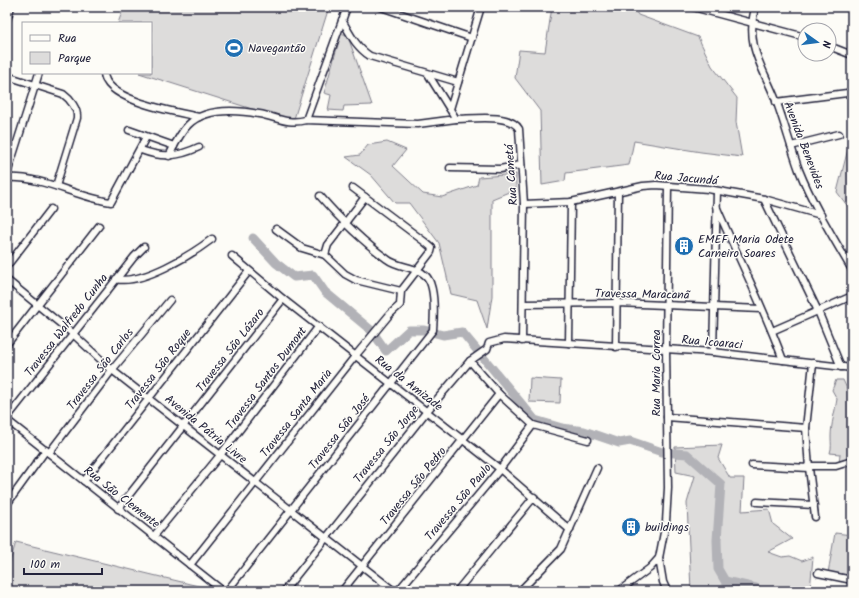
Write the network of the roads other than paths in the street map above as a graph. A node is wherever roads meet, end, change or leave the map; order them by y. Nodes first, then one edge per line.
1 (11, 7) edge
2 (347, 7) edge
3 (381, 7) edge
4 (481, 7) edge
5 (693, 7) edge
6 (755, 7) edge
7 (7, 20) edge
8 (342, 20) junction
9 (752, 22) junction
10 (797, 35) edge
11 (472, 38) junction
12 (837, 49) edge
13 (852, 55) edge
14 (40, 74) edge
15 (104, 74) edge
16 (428, 74) junction
17 (7, 76) edge
18 (458, 82) junction
19 (36, 85) junction
20 (851, 91) edge
21 (776, 102) junction
22 (450, 109) junction
23 (199, 117) junction
24 (456, 119) junction
25 (306, 120) junction
26 (129, 130) dead end
27 (839, 134) dead end
28 (146, 137) junction
29 (174, 146) junction
30 (791, 146) junction
31 (199, 148) dead end
32 (140, 150) junction
33 (169, 156) junction
34 (521, 165) junction
35 (450, 168) dead end
36 (7, 174) edge
37 (7, 178) edge
38 (56, 186) junction
39 (668, 186) junction
40 (353, 188) dead end
41 (717, 191) junction
42 (618, 192) junction
43 (320, 196) dead end
44 (365, 197) junction
45 (764, 199) junction
46 (571, 202) junction
47 (524, 204) junction
48 (716, 206) junction
49 (51, 209) dead end
50 (821, 215) junction
51 (344, 223) junction
52 (99, 226) dead end
53 (276, 229) dead end
54 (212, 239) dead end
55 (144, 247) dead end
56 (325, 254) junction
57 (232, 256) dead end
58 (7, 266) edge
59 (418, 270) junction
60 (852, 270) edge
61 (249, 271) junction
62 (116, 279) junction
63 (7, 280) edge
64 (401, 291) junction
65 (852, 296) edge
66 (283, 299) junction
67 (170, 300) dead end
68 (38, 304) junction
69 (523, 304) junction
70 (570, 304) junction
71 (617, 304) junction
72 (668, 305) junction
73 (716, 307) junction
74 (761, 309) junction
75 (818, 311) junction
76 (319, 326) junction
77 (772, 331) junction
78 (73, 334) junction
79 (522, 341) junction
80 (569, 343) junction
81 (7, 344) edge
82 (616, 347) junction
83 (666, 349) junction
84 (713, 352) junction
85 (356, 355) junction
86 (783, 360) junction
87 (470, 361) junction
88 (813, 363) junction
89 (841, 367) junction
90 (852, 368) edge
91 (112, 370) junction
92 (392, 383) junction
93 (499, 394) junction
94 (149, 397) junction
95 (427, 411) junction
96 (667, 417) junction
97 (7, 419) edge
98 (533, 425) junction
99 (184, 426) junction
100 (806, 428) junction
101 (463, 440) junction
102 (588, 440) dead end
103 (48, 452) junction
104 (221, 454) junction
105 (852, 460) edge
106 (752, 465) dead end
107 (809, 467) junction
108 (597, 468) dead end
109 (500, 469) junction
110 (84, 481) junction
111 (255, 482) junction
112 (534, 497) junction
113 (757, 502) dead end
114 (7, 504) edge
115 (814, 505) junction
116 (118, 509) junction
117 (291, 511) junction
118 (815, 517) dead end
119 (570, 530) junction
120 (154, 536) junction
121 (326, 538) junction
122 (659, 558) junction
123 (190, 565) junction
124 (363, 566) junction
125 (818, 574) dead end
126 (852, 580) edge
127 (622, 590) edge
128 (223, 591) edge
129 (227, 591) edge
130 (284, 591) edge
131 (342, 591) edge
132 (394, 591) edge
133 (398, 591) edge
134 (457, 591) edge
135 (520, 591) edge
136 (667, 591) edge

1 - 7 street
2 - 8 street
3 - 11 street
4 - 11 street
5 - 9 street
6 - 9 street, Avenida Benevides
8 - 16 street
8 - 25 street
9 - 10 street
9 - 21 street, Avenida Benevides
11 - 18 street
12 - 13 street
14 - 19 street
15 - 23 street
16 - 18 street
16 - 22 street
17 - 19 street
18 - 22 street
19 - 36 street
19 - 38 street
20 - 21 street
21 - 30 street, Avenida Benevides
22 - 24 street
23 - 25 street, Rua Cametá
23 - 29 street
24 - 25 street, Rua Cametá
24 - 34 street, Rua Cametá
26 - 28 street
27 - 30 street
28 - 29 street
28 - 32 street
29 - 33 street
30 - 50 street, Avenida Benevides
31 - 33 street
32 - 33 street
32 - 38 street
34 - 35 street
34 - 47 street, Rua Cametá
37 - 38 street
39 - 41 street, Rua Jacundá
39 - 42 street, Rua Jacundá
39 - 72 street, Rua Maria Correa
40 - 44 street
41 - 45 street, Rua Jacundá
41 - 48 street
42 - 46 street, Rua Jacundá
42 - 71 street
43 - 51 street
44 - 51 street
44 - 59 street
45 - 50 street, Rua Jacundá
45 - 75 street
46 - 47 street, Rua Jacundá
46 - 70 street
47 - 69 street, Rua Cametá
48 - 73 street
48 - 74 street
49 - 58 street
50 - 60 street, Avenida Benevides
51 - 56 street
51 - 59 street
52 - 68 street
53 - 56 street
54 - 62 street
55 - 62 street, Travessa Walfredo Cunha
56 - 64 street
57 - 61 street, Rua da Amizade
59 - 64 street
59 - 92 street, Travessa São José
61 - 66 street, Rua da Amizade
61 - 94 street, Travessa São Roque
62 - 78 street, Travessa Walfredo Cunha
63 - 68 street, Avenida Pátria Livre
64 - 85 street, Travessa Santa Maria
65 - 75 street
66 - 76 street, Rua da Amizade
66 - 99 street, Travessa São Lázaro
67 - 91 street, Travessa São Carlos
68 - 78 street, Avenida Pátria Livre
68 - 81 street
69 - 70 street, Travessa Maracanã
69 - 79 street, Rua Cametá
70 - 71 street, Travessa Maracanã
70 - 80 street
71 - 72 street, Travessa Maracanã
71 - 82 street
72 - 73 street, Travessa Maracanã
72 - 83 street, Rua Maria Correa
73 - 74 street, Travessa Maracanã
73 - 84 street
74 - 77 street
75 - 77 street
75 - 89 street
76 - 85 street, Rua da Amizade
76 - 104 street, Travessa Santos Dumont
77 - 86 street
78 - 91 street, Avenida Pátria Livre
78 - 97 street, Travessa Walfredo Cunha
79 - 80 street, Rua Icoaraci
79 - 87 street, Travessa São Jorge
80 - 82 street, Rua Icoaraci
82 - 83 street, Rua Icoaraci
83 - 84 street, Rua Icoaraci
83 - 96 street, Rua Maria Correa
84 - 86 street, Rua Icoaraci
85 - 92 street, Rua da Amizade
85 - 111 street, Travessa Santa Maria
86 - 88 street, Rua Icoaraci
87 - 93 street
87 - 95 street, Travessa São Jorge
88 - 89 street, Rua Icoaraci
88 - 100 street
89 - 90 street, Rua Icoaraci
91 - 94 street, Avenida Pátria Livre
91 - 103 street, Travessa São Carlos
92 - 95 street, Rua da Amizade
92 - 117 street, Travessa São José
93 - 98 street
93 - 101 street, Travessa São Pedro
94 - 99 street, Avenida Pátria Livre
94 - 110 street, Travessa São Roque
95 - 101 street, Rua da Amizade
95 - 121 street, Travessa São Jorge
96 - 100 street
96 - 122 street, Rua Maria Correa
97 - 103 street, Rua São Clemente
98 - 102 street
98 - 109 street, Travessa São Paulo
99 - 104 street, Avenida Pátria Livre
99 - 116 street, Travessa São Lázaro
100 - 107 street
101 - 109 street, Rua da Amizade
101 - 124 street, Travessa São Pedro
103 - 110 street, Rua São Clemente
103 - 114 street, Travessa São Carlos
104 - 111 street, Avenida Pátria Livre
104 - 120 street, Travessa Santos Dumont
105 - 107 street
106 - 107 street
107 - 115 street
108 - 119 street
109 - 112 street, Rua da Amizade
109 - 133 street, Travessa São Paulo
110 - 116 street, Rua São Clemente
111 - 117 street, Avenida Pátria Livre
111 - 123 street, Travessa Santa Maria
112 - 119 street, Rua da Amizade
112 - 134 street
113 - 115 street
115 - 118 street
116 - 120 street, Rua São Clemente
117 - 121 street, Avenida Pátria Livre
117 - 129 street, Travessa São José
119 - 135 street
120 - 123 street, Rua São Clemente
121 - 124 street, Avenida Pátria Livre
121 - 130 street, Travessa São Jorge
122 - 127 street
122 - 136 street
123 - 128 street, Rua São Clemente
124 - 131 street, Travessa São Pedro
124 - 132 street, Avenida Pátria Livre
125 - 126 street

